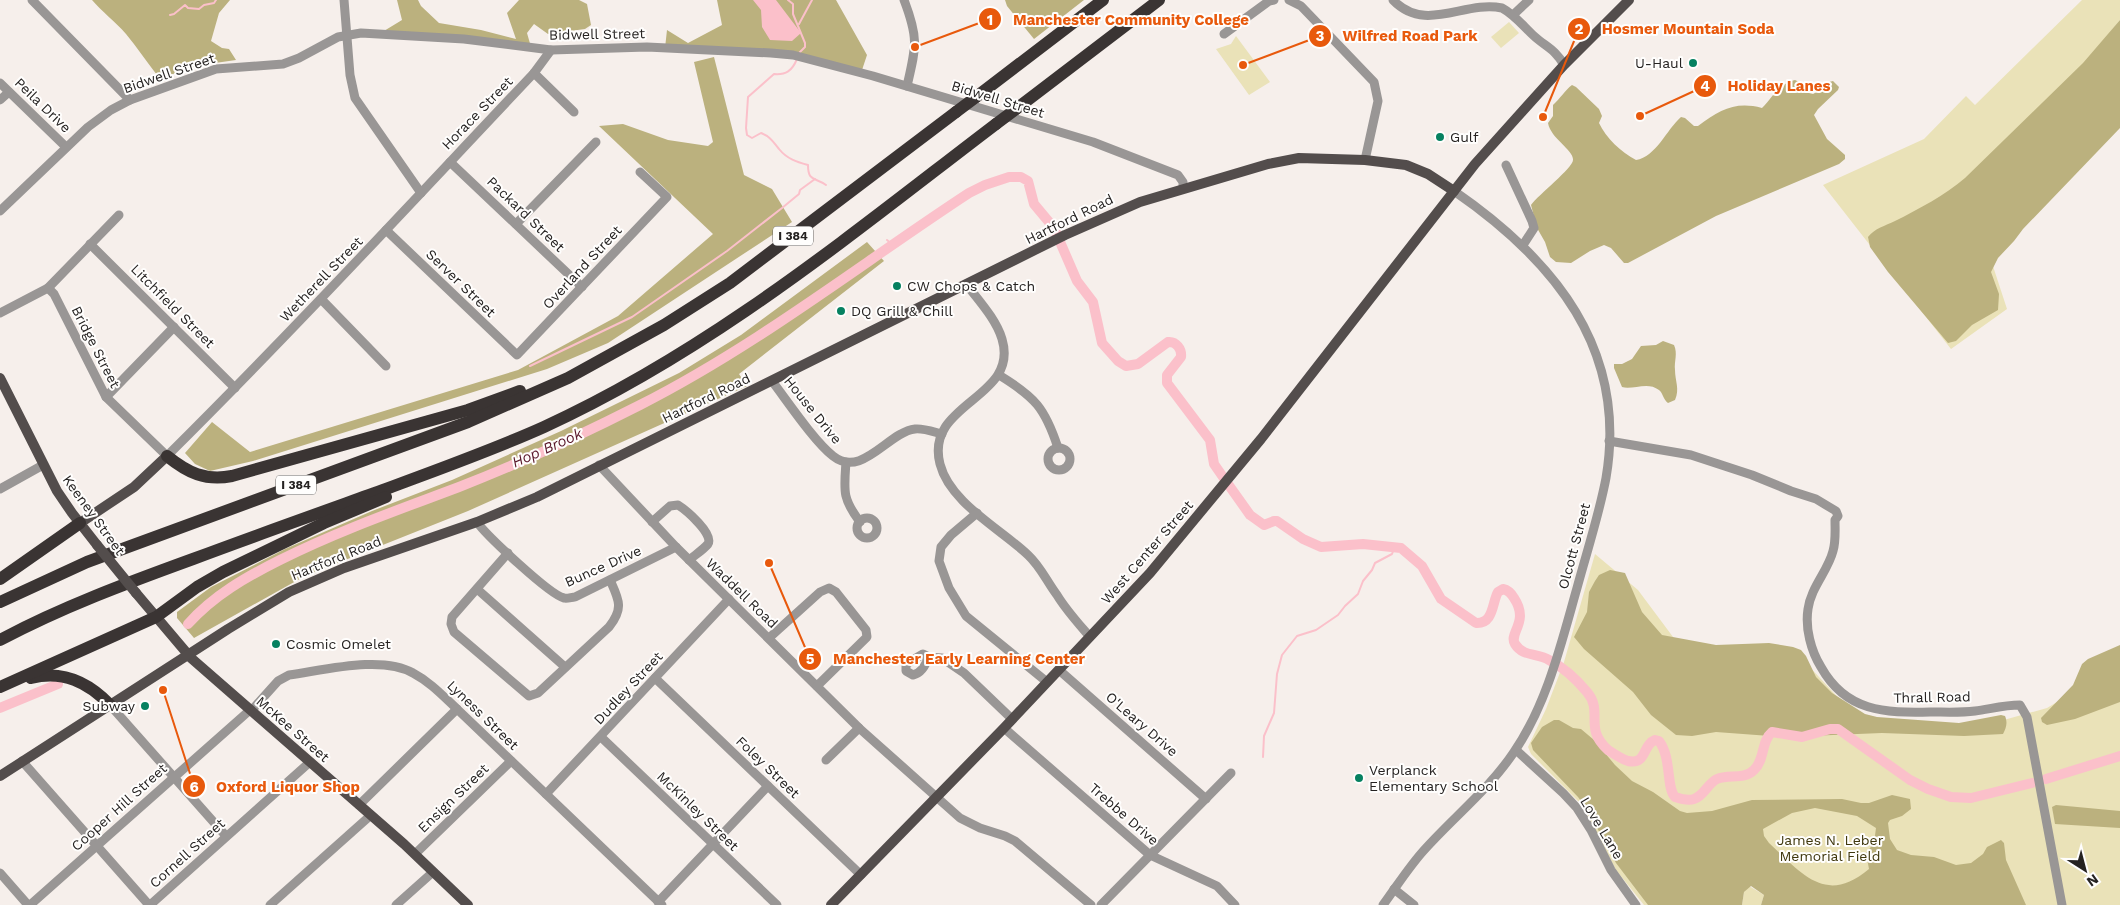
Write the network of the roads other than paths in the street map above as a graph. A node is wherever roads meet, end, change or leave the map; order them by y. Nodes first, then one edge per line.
1 (32, 0) edge
2 (344, 0) edge
3 (904, 0) edge
4 (1103, 0) edge
5 (1158, 0) edge
6 (1274, 0) edge
7 (1289, 0) edge
8 (1393, 0) edge
9 (1528, 0) edge
10 (1629, 0) edge
11 (1513, 15) junction
12 (1224, 34) dead end
13 (348, 35) junction
14 (551, 50) junction
15 (1564, 65) junction
16 (534, 73) junction
17 (0, 83) edge
18 (907, 86) junction
19 (9, 92) junction
20 (0, 100) edge
21 (130, 100) junction
22 (574, 112) dead end
23 (596, 142) dead end
24 (66, 147) junction
25 (1365, 160) junction
26 (450, 162) junction
27 (1506, 165) dead end
28 (640, 172) dead end
29 (1182, 188) junction
30 (1454, 191) junction
31 (421, 193) junction
32 (0, 211) edge
33 (119, 216) dead end
34 (516, 224) junction
35 (386, 230) junction
36 (90, 244) junction
37 (1523, 245) junction
38 (967, 285) junction
39 (48, 288) junction
40 (582, 288) junction
41 (321, 299) junction
42 (0, 313) edge
43 (174, 327) junction
44 (517, 355) joint
45 (386, 366) dead end
46 (591, 366) junction
47 (999, 375) junction
48 (0, 378) edge
49 (772, 381) junction
50 (236, 388) junction
51 (106, 397) junction
52 (942, 434) junction
53 (1609, 441) junction
54 (1058, 448) dead end
55 (167, 456) junction
56 (846, 462) junction
57 (43, 465) junction
58 (449, 466) junction
59 (599, 466) junction
60 (0, 489) edge
61 (977, 513) junction
62 (477, 522) junction
63 (652, 522) junction
64 (860, 522) dead end
65 (80, 523) junction
66 (676, 547) junction
67 (508, 554) junction
68 (690, 560) junction
69 (0, 579) edge
70 (610, 580) junction
71 (477, 589) junction
72 (728, 600) junction
73 (0, 602) edge
74 (156, 617) junction
75 (1090, 636) junction
76 (769, 638) junction
77 (0, 640) edge
78 (187, 655) junction
79 (930, 657) dead end
80 (565, 667) junction
81 (1059, 670) junction
82 (655, 678) junction
83 (1047, 682) junction
84 (817, 686) junction
85 (0, 687) edge
86 (110, 705) junction
87 (457, 709) junction
88 (250, 711) junction
89 (1012, 719) junction
90 (859, 728) junction
91 (1004, 728) junction
92 (601, 737) junction
93 (1516, 750) junction
94 (826, 760) dead end
95 (511, 761) junction
96 (22, 762) junction
97 (310, 762) junction
98 (1232, 773) dead end
99 (0, 776) edge
100 (173, 777) junction
101 (768, 786) junction
102 (546, 794) junction
103 (937, 797) junction
104 (1206, 799) junction
105 (359, 805) junction
106 (370, 815) junction
107 (226, 836) junction
108 (713, 844) junction
109 (96, 846) junction
110 (415, 854) junction
111 (1150, 855) junction
112 (433, 872) junction
113 (0, 874) edge
114 (861, 875) junction
115 (1394, 889) junction
116 (660, 903) edge
117 (29, 905) edge
118 (149, 905) edge
119 (270, 905) edge
120 (396, 905) edge
121 (468, 905) edge
122 (777, 905) edge
123 (831, 905) edge
124 (1090, 905) edge
125 (1101, 905) edge
126 (1234, 905) edge
127 (1383, 905) edge
128 (1414, 905) edge
129 (1636, 905) edge
130 (2062, 905) edge

1 - 21 street
2 - 13 street
3 - 18 street
4 - 46 highway, I 384, bridge
5 - 58 highway, I 384, bridge
6 - 12 street
7 - 25 street
8 - 11 street
9 - 11 street
10 - 15 main road, West Center Street
11 - 15 street
13 - 14 street, Bidwell Street
13 - 21 street, Bidwell Street
13 - 31 street
14 - 16 street, Horace Street
14 - 18 street, Bidwell Street
15 - 30 main road, West Center Street
16 - 22 street
16 - 26 street, Horace Street
17 - 19 street, Peila Drive
18 - 29 street, Bidwell Street
19 - 20 street
19 - 24 street, Peila Drive
21 - 24 street, Bidwell Street
23 - 34 street
24 - 32 street, Bidwell Street
25 - 29 main road, Hartford Road
25 - 30 main road, Hartford Road
26 - 31 street, Horace Street
26 - 34 street, Packard Street
27 - 37 street
28 - 40 street, Overland Street
29 - 38 main road, Hartford Road
30 - 37 street, Olcott Street
30 - 75 main road, West Center Street
31 - 35 street, Wetherell Street
33 - 36 street
34 - 40 street, Packard Street
35 - 41 street, Wetherell Street
35 - 44 street, Server Street
36 - 39 street
36 - 43 street, Litchfield Street
37 - 53 street, Olcott Street
38 - 47 street
38 - 49 main road, Hartford Road
39 - 42 street
39 - 51 street, Bridge Street
40 - 44 street, Overland Street
41 - 45 street
41 - 50 street, Wetherell Street
43 - 50 street, Litchfield Street
43 - 51 street
46 - 55 highway
46 - 73 highway, I 384
47 - 52 street
47 - 54 street
48 - 57 main road, Keeney Street
49 - 56 street, House Drive
49 - 59 main road, Hartford Road
50 - 55 street, Wetherell Street
51 - 55 street, Bridge Street
52 - 56 street, House Drive
52 - 61 street
53 - 93 street, Olcott Street
53 - 130 street, Thrall Road
55 - 65 main road, Wetherell Street
56 - 64 street
57 - 60 street
57 - 65 main road, Keeney Street
58 - 74 highway
58 - 77 highway, I 384
59 - 62 main road, Hartford Road
59 - 63 street, Waddell Road
61 - 75 street
61 - 83 street
62 - 67 street, Bunce Drive
62 - 78 main road, Hartford Road
63 - 66 street, Waddell Road
63 - 68 street
65 - 69 highway
65 - 74 main road, Keeney Street, bridge
66 - 68 street, Waddell Road
66 - 70 street, Bunce Drive
67 - 70 street, Bunce Drive
67 - 71 street
68 - 72 street, Waddell Road
70 - 80 street
71 - 80 street
71 - 80 street
72 - 76 street, Waddell Road
72 - 82 street, Dudley Street
74 - 78 main road, Keeney Street
74 - 85 highway
75 - 81 main road, West Center Street
76 - 84 street, Waddell Road
76 - 84 street
78 - 86 main road, Hartford Road
78 - 88 main road, McKee Street
79 - 89 street
81 - 83 main road, West Center Street
81 - 104 street, O'Leary Drive
82 - 92 street, Dudley Street
82 - 101 street, Foley Street
83 - 89 main road, West Center Street
84 - 90 street, Waddell Road
85 - 86 highway
86 - 96 main road, Hartford Road
86 - 100 street
87 - 88 street, Lyness Street
87 - 95 street, Lyness Street
87 - 105 street
88 - 97 main road, McKee Street
88 - 100 street, Cooper Hill Street
89 - 91 main road, West Center Street
90 - 94 street
90 - 103 street, Waddell Road
91 - 103 main road, West Center Street
91 - 111 street, Trebbe Drive
92 - 102 street, Dudley Street
92 - 108 street, McKinley Street
93 - 115 street, Olcott Street
93 - 129 street, Love Lane
95 - 102 street, Lyness Street
95 - 110 street, Ensign Street
96 - 99 main road, Hartford Road
96 - 109 street
97 - 105 main road, McKee Street
97 - 107 street, Cornell Street
98 - 104 street
100 - 107 street
100 - 109 street, Cooper Hill Street
101 - 108 street
101 - 114 street, Foley Street
102 - 116 street, Lyness Street
103 - 114 main road, West Center Street
103 - 124 street, Waddell Road
104 - 111 street
105 - 106 main road, McKee Street
106 - 110 main road, McKee Street
106 - 119 street
107 - 118 street, Cornell Street
108 - 116 street
108 - 122 street, McKinley Street
109 - 117 street, Cooper Hill Street
109 - 118 street
110 - 112 main road, McKee Street
111 - 125 street
111 - 126 street, Trebbe Drive
112 - 120 street
112 - 121 main road, McKee Street
113 - 117 street
114 - 123 main road, West Center Street
115 - 127 street, Olcott Street
115 - 128 street

